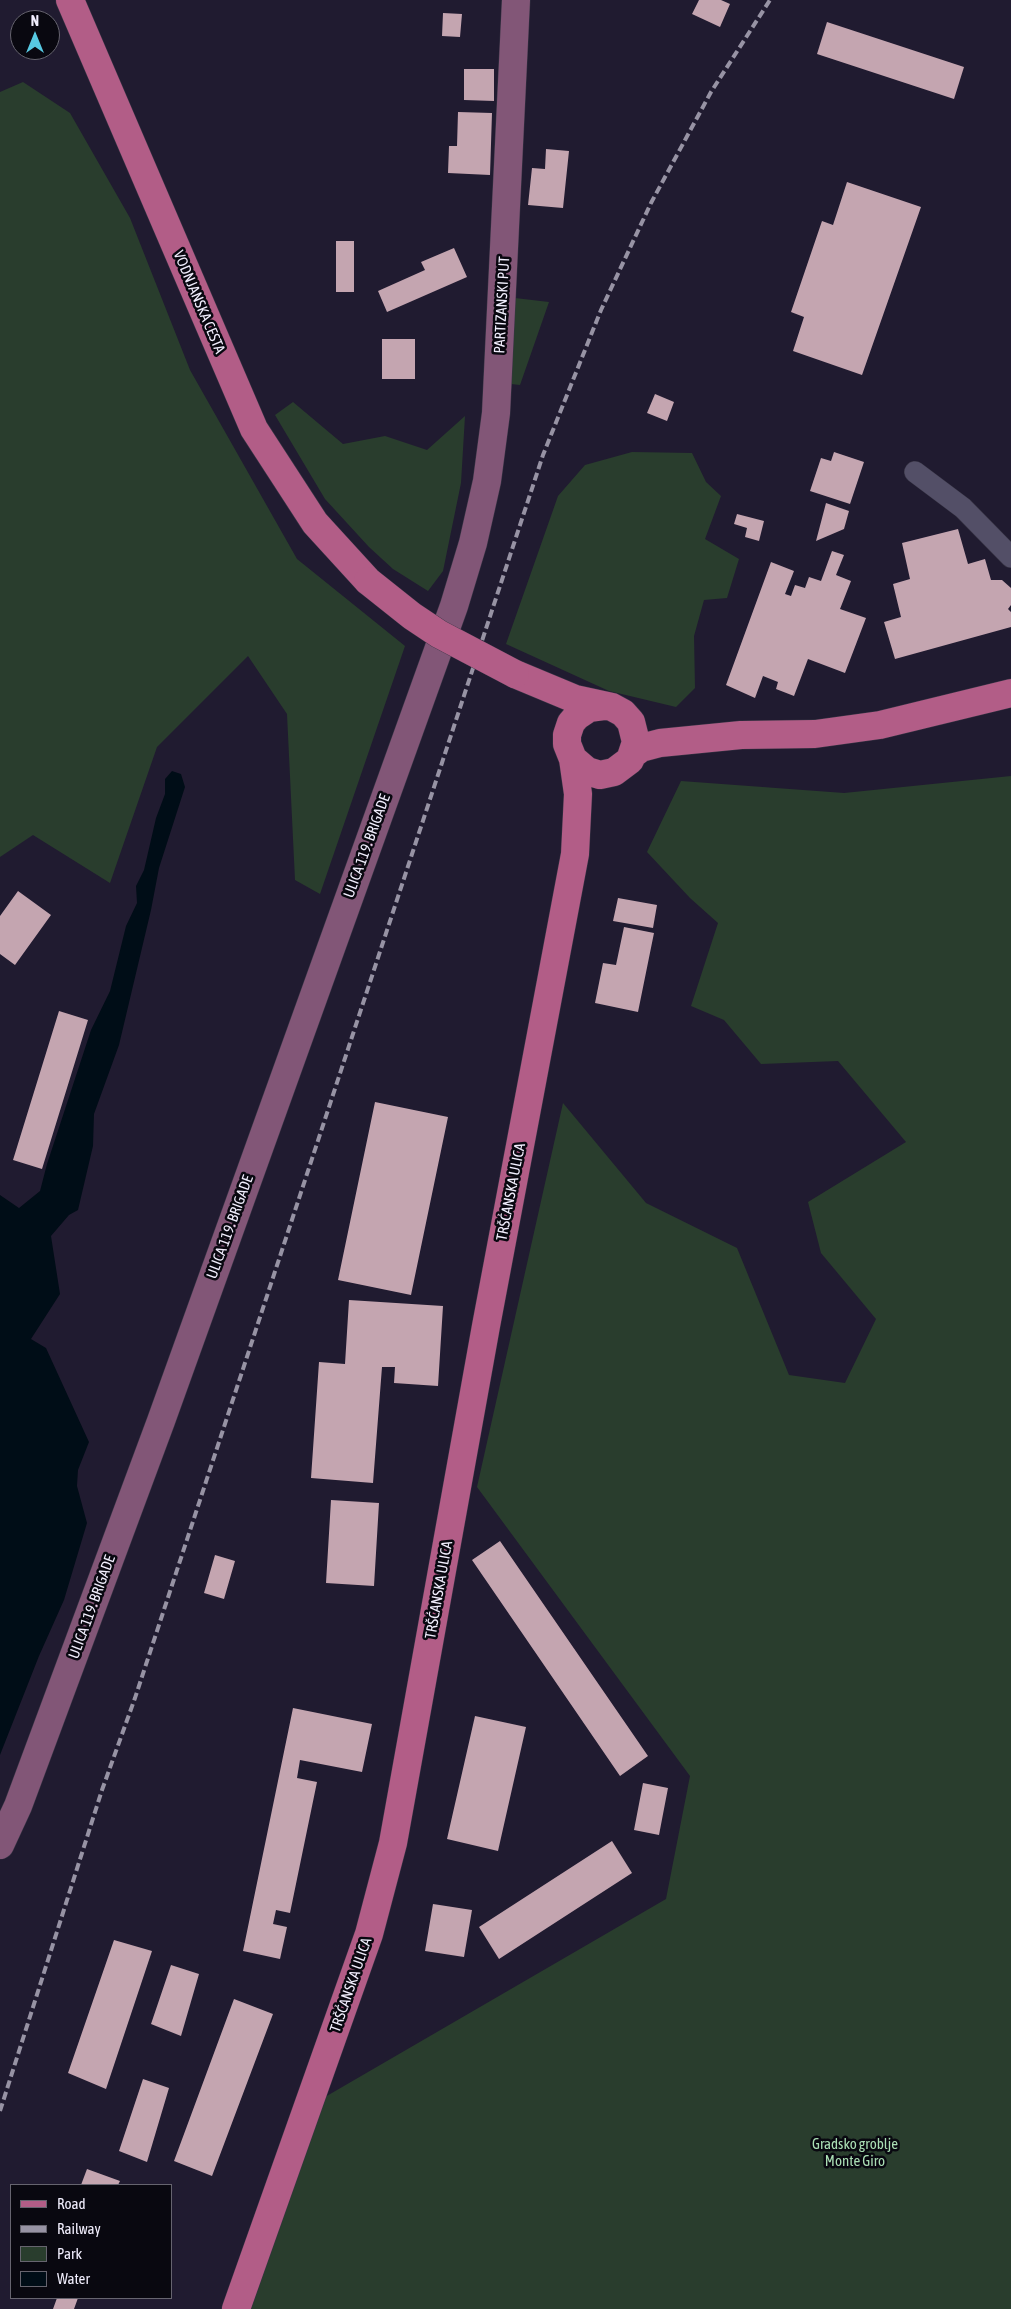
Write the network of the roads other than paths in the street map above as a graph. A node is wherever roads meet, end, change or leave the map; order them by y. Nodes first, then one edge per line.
1 (70, 0) edge
2 (516, 0) edge
3 (915, 472) dead end
4 (1011, 557) edge
5 (454, 606) joint
6 (518, 676) junction
7 (1011, 693) edge
8 (613, 710) junction
9 (741, 735) junction
10 (570, 747) junction
11 (623, 763) junction
12 (575, 854) junction
13 (0, 1845) edge
14 (236, 2309) edge

1 - 6 main road, VODNJANSKA CESTA, bridge
2 - 5 main road, PARTIZANSKI PUT
3 - 4 street
5 - 13 main road, ULICA 119. BRIGADE
6 - 8 main road
6 - 10 main road
7 - 9 main road
8 - 9 main road
8 - 10 main road
8 - 11 main road
9 - 11 main road
10 - 11 main road
10 - 12 main road
11 - 12 main road
12 - 14 main road, TRŠĆANSKA ULICA

